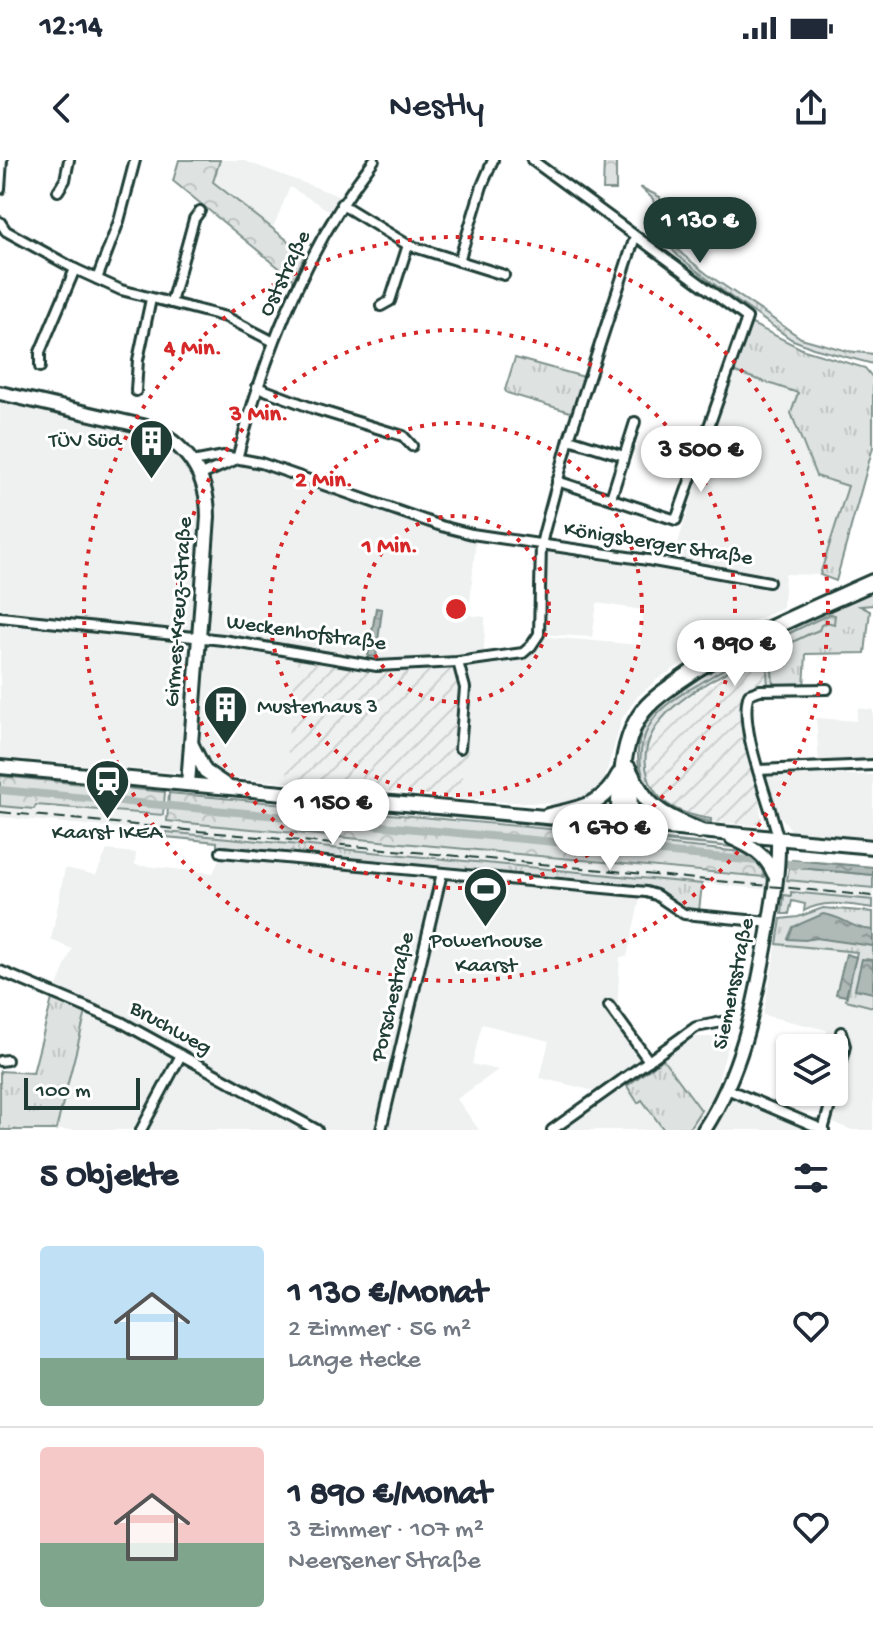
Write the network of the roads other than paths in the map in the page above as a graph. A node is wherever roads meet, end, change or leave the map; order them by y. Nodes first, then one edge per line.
1 (2, 160) edge
2 (69, 160) edge
3 (135, 160) edge
4 (374, 160) edge
5 (493, 160) edge
6 (532, 160) edge
7 (0, 189) edge
8 (58, 191) dead end
9 (341, 204) junction
10 (200, 211) dead end
11 (0, 222) edge
12 (635, 237) junction
13 (408, 245) junction
14 (459, 261) junction
15 (75, 269) junction
16 (504, 275) dead end
17 (97, 279) junction
18 (151, 299) junction
19 (171, 303) junction
20 (381, 306) dead end
21 (274, 342) junction
22 (40, 367) dead end
23 (257, 387) junction
24 (136, 391) dead end
25 (0, 393) edge
26 (635, 422) dead end
27 (569, 439) junction
28 (412, 446) dead end
29 (624, 456) junction
30 (237, 459) junction
31 (192, 462) junction
32 (199, 476) junction
33 (557, 481) junction
34 (611, 498) junction
35 (541, 545) junction
36 (769, 582) dead end
37 (873, 582) edge
38 (0, 617) edge
39 (538, 636) joint
40 (197, 637) junction
41 (458, 662) junction
42 (827, 689) dead end
43 (190, 741) junction
44 (460, 748) dead end
45 (873, 765) edge
46 (0, 767) edge
47 (625, 768) junction
48 (758, 770) junction
49 (188, 784) junction
50 (233, 789) junction
51 (548, 816) junction
52 (623, 823) junction
53 (699, 831) junction
54 (723, 833) junction
55 (778, 838) junction
56 (805, 841) junction
57 (873, 847) edge
58 (221, 852) dead end
59 (778, 853) junction
60 (442, 873) junction
61 (776, 877) junction
62 (769, 922) junction
63 (0, 971) edge
64 (609, 1006) dead end
65 (722, 1022) dead end
66 (181, 1055) junction
67 (649, 1061) junction
68 (727, 1089) junction
69 (830, 1106) edge
70 (141, 1130) edge
71 (317, 1130) edge
72 (381, 1130) edge
73 (552, 1130) edge
74 (704, 1130) edge
75 (824, 1130) edge

1 - 7 street
2 - 8 street
3 - 17 street
4 - 9 street, Oststraße
5 - 14 street
6 - 12 street
9 - 13 street
9 - 21 street, Oststraße
10 - 19 street
11 - 15 street
12 - 27 street
12 - 34 street
13 - 14 street
13 - 20 street
14 - 16 street
15 - 17 street
15 - 22 street
17 - 18 street
18 - 19 street
18 - 24 street
19 - 21 street
21 - 23 street, Oststraße
23 - 28 street
23 - 30 street, Oststraße
25 - 31 street, Girmes-Kreuz-Straße
26 - 29 street
27 - 29 street
27 - 33 street
29 - 34 street
30 - 31 street, Königsberger Straße
30 - 32 street
30 - 35 street, Königsberger Straße
31 - 32 street, Girmes-Kreuz-Straße
32 - 40 street, Girmes-Kreuz-Straße
33 - 34 street
33 - 35 street
35 - 36 street, Königsberger Straße
35 - 39 street, Königsberger Straße
37 - 47 highway
38 - 40 street, Weckenhofstraße
39 - 41 street, Weckenhofstraße
40 - 41 street, Weckenhofstraße
40 - 43 street, Girmes-Kreuz-Straße
41 - 44 street
42 - 48 street
43 - 49 street, Girmes-Kreuz-Straße
43 - 50 street
45 - 48 street
46 - 49 street
47 - 51 highway
47 - 52 highway
47 - 53 highway
48 - 55 street
49 - 50 street
50 - 51 street
51 - 52 street
52 - 53 street
53 - 54 street
54 - 55 street
54 - 61 street
55 - 56 street
55 - 59 street, Siemensstraße
56 - 57 street
56 - 59 street
58 - 60 street
59 - 61 street, Siemensstraße
60 - 62 street
60 - 72 street, Porschestraße
61 - 62 street, Siemensstraße
62 - 68 street, Siemensstraße
63 - 66 street, Bruchweg
64 - 67 street
65 - 67 street
66 - 70 street
66 - 71 street, Bruchweg
67 - 73 street
68 - 74 street, Siemensstraße
68 - 75 street
69 - 75 street

